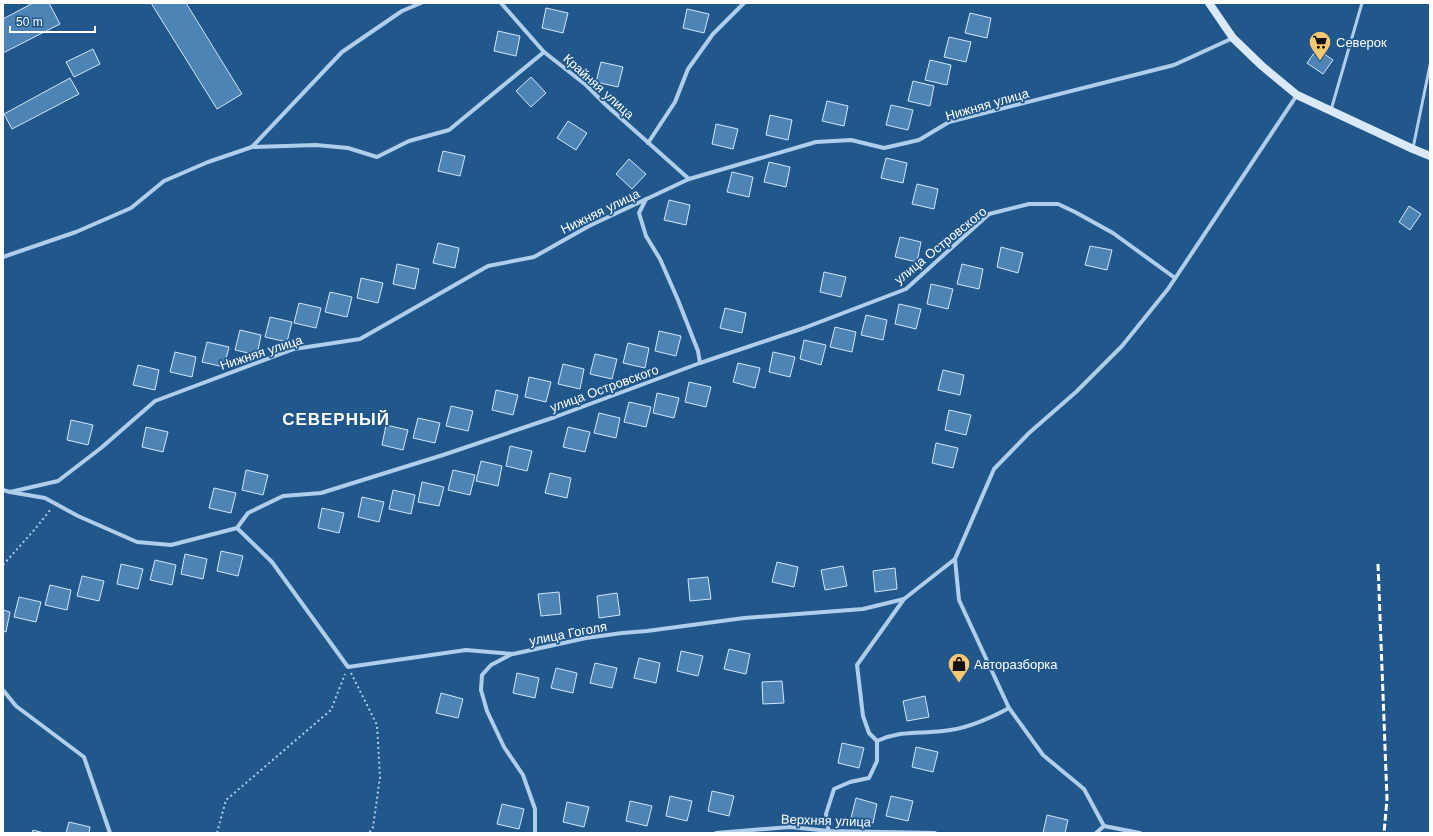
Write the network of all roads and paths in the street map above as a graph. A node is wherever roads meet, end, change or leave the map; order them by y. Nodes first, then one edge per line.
1 (421, 3) edge
2 (501, 3) edge
3 (744, 3) edge
4 (1209, 3) edge
5 (1362, 3) edge
6 (1233, 38) junction
7 (544, 52) junction
8 (1430, 65) edge
9 (1297, 95) junction
10 (1331, 112) junction
11 (648, 143) junction
12 (252, 147) junction
13 (1412, 149) junction
14 (1430, 156) edge
15 (689, 180) junction
16 (647, 199) junction
17 (3, 257) edge
18 (1175, 278) junction
19 (700, 363) junction
20 (3, 490) edge
21 (10, 492) junction
22 (55, 503) junction
23 (237, 528) junction
24 (955, 559) junction
25 (3, 566) edge
26 (904, 599) junction
27 (513, 654) junction
28 (348, 667) junction
29 (3, 690) edge
30 (1009, 708) junction
31 (877, 741) junction
32 (1104, 826) junction
33 (829, 832) edge
34 (110, 833) edge
35 (217, 833) edge
36 (369, 833) edge
37 (535, 833) edge
38 (716, 833) edge
39 (935, 833) edge
40 (1096, 833) edge
41 (1140, 833) edge

1 - 12 street
2 - 7 street, Крайняя улица
3 - 11 street
4 - 6 street
5 - 10 lane
6 - 9 street
6 - 15 street, Нижняя улица
7 - 11 street, Крайняя улица
7 - 12 street
8 - 13 lane
9 - 10 street
9 - 18 street
10 - 13 street
11 - 15 street, Крайняя улица
12 - 17 street
13 - 14 street
15 - 16 street, Нижняя улица
16 - 19 street
16 - 21 street, Нижняя улица
18 - 19 street, улица Островского
18 - 24 street
19 - 23 street, улица Островского
20 - 21 street
21 - 22 street
22 - 23 street
22 - 25 path
23 - 28 street
24 - 26 street, улица Гоголя
24 - 30 street
26 - 27 street, улица Гоголя
26 - 31 street
27 - 28 street, улица Гоголя
27 - 37 street
28 - 35 path
28 - 36 path
29 - 34 street
30 - 31 street
30 - 32 street
31 - 33 street
32 - 40 street
32 - 41 street
33 - 38 street, Верхняя улица
33 - 39 street, Верхняя улица

